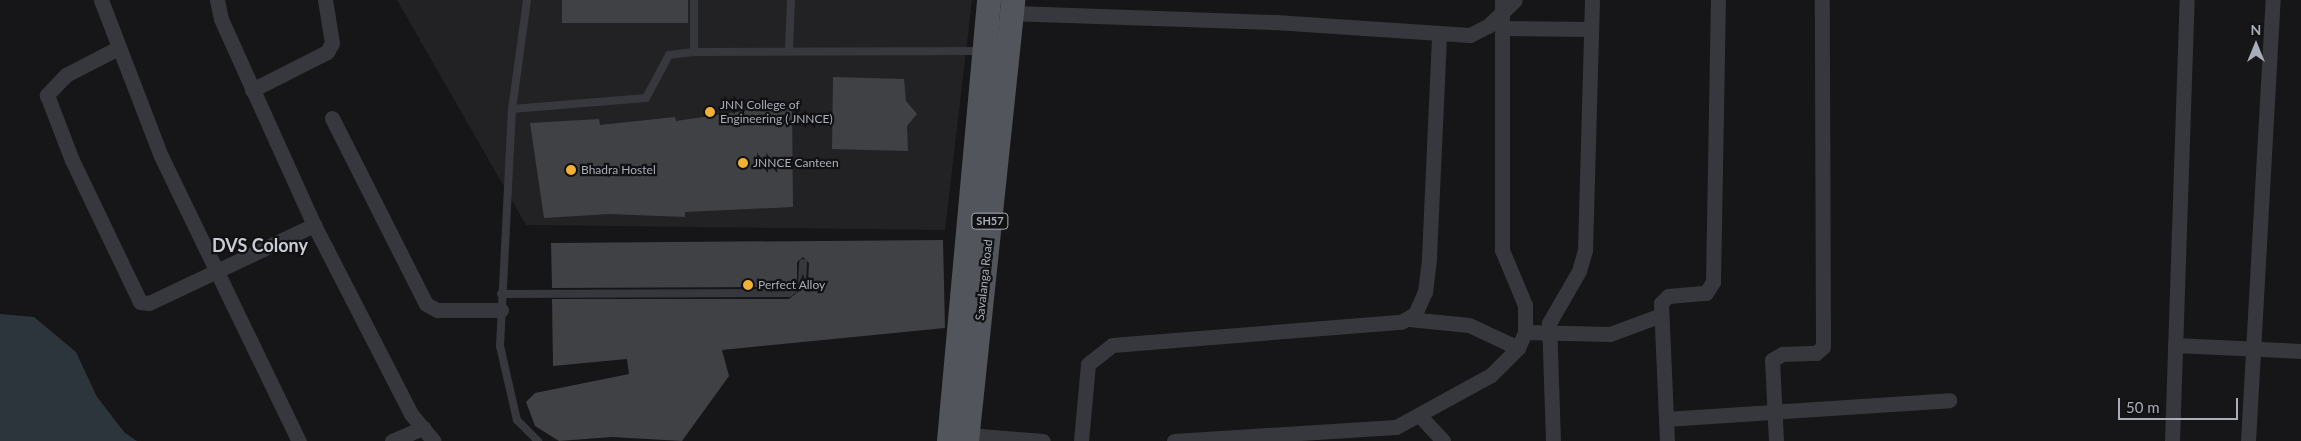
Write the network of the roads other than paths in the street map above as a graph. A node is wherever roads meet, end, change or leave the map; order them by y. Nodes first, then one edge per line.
1 (101, 0) edge
2 (217, 0) edge
3 (325, 0) edge
4 (527, 0) edge
5 (694, 0) edge
6 (790, 0) edge
7 (989, 0) edge
8 (1514, 0) edge
9 (1592, 0) edge
10 (1718, 0) edge
11 (1822, 0) edge
12 (2187, 0) edge
13 (2273, 0) edge
14 (1012, 7) edge
15 (1501, 13) edge
16 (1591, 29) junction
17 (1439, 34) junction
18 (118, 48) junction
19 (789, 50) junction
20 (985, 51) junction
21 (694, 52) junction
22 (252, 90) junction
23 (512, 110) junction
24 (332, 118) dead end
25 (314, 224) junction
26 (803, 263) dead end
27 (220, 270) junction
28 (501, 294) junction
29 (501, 310) junction
30 (1661, 315) junction
31 (1409, 319) junction
32 (1548, 331) junction
33 (1525, 332) junction
34 (2176, 345) junction
35 (2254, 347) junction
36 (1518, 348) junction
37 (2301, 351) edge
38 (1950, 400) dead end
39 (1775, 412) junction
40 (1420, 416) junction
41 (1666, 419) junction
42 (422, 428) junction
43 (961, 439) edge
44 (299, 441) edge
45 (392, 441) edge
46 (434, 441) edge
47 (538, 441) edge
48 (1043, 441) edge
49 (1081, 441) edge
50 (1174, 441) edge
51 (1443, 441) edge
52 (1553, 441) edge
53 (1667, 441) edge
54 (1776, 441) edge
55 (2172, 441) edge
56 (2248, 441) edge

1 - 18 street
2 - 22 street
3 - 22 street
4 - 23 lane
5 - 21 lane
6 - 19 lane
7 - 20 main road, Savalanga Road / SH57
8 - 15 street
9 - 16 street
10 - 30 street
11 - 39 street
12 - 34 street
13 - 35 street
14 - 17 street
14 - 43 main road, Savalanga Road / SH57
15 - 16 street
15 - 17 street
15 - 33 street
16 - 32 street
17 - 31 street
18 - 27 street
18 - 27 street
19 - 20 lane
19 - 21 lane
20 - 43 main road, Savalanga Road / SH57
21 - 23 lane
22 - 25 street
23 - 28 lane
24 - 29 street
25 - 27 street
25 - 42 street
26 - 28 lane
27 - 44 street
28 - 29 lane
29 - 47 lane
30 - 32 street
30 - 41 street
31 - 36 street
31 - 49 street
32 - 33 street
32 - 52 street
33 - 36 street
34 - 35 street
34 - 55 street
35 - 37 street
35 - 56 street
36 - 40 street
38 - 39 street
39 - 41 street
39 - 54 street
40 - 50 street
40 - 51 street
41 - 53 street
42 - 45 street
42 - 46 street
43 - 48 street

